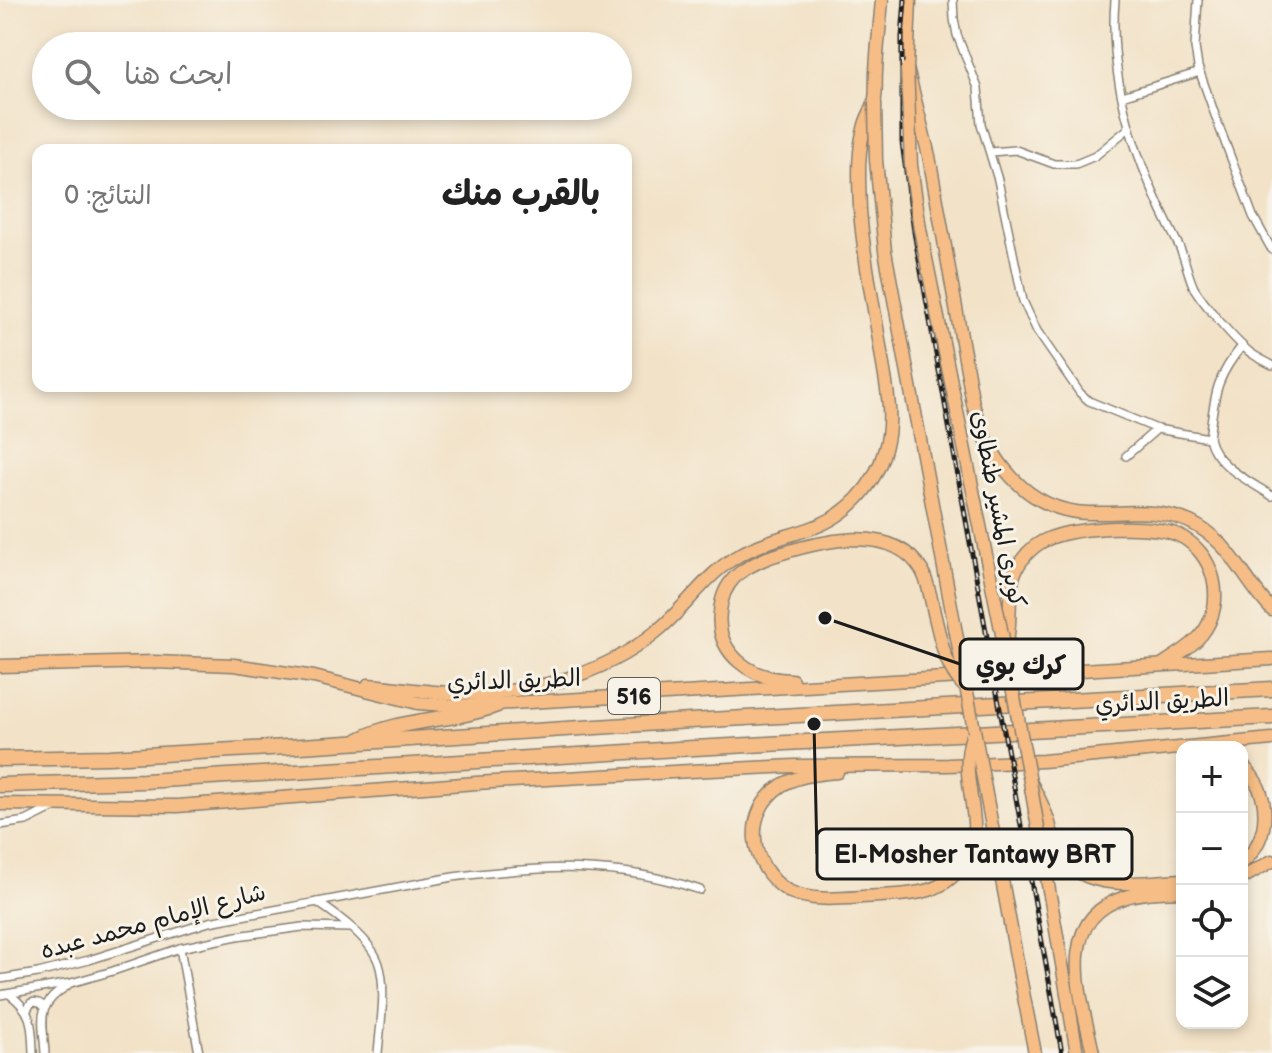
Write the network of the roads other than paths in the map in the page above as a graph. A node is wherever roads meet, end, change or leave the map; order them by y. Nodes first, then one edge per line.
1 (882, 0) edge
2 (910, 0) edge
3 (953, 0) edge
4 (1115, 0) edge
5 (1198, 0) edge
6 (907, 68) junction
7 (1200, 72) junction
8 (1122, 96) junction
9 (875, 102) junction
10 (1129, 128) junction
11 (990, 152) junction
12 (1272, 250) edge
13 (1242, 346) junction
14 (1272, 365) edge
15 (1157, 429) junction
16 (1209, 438) junction
17 (1126, 456) dead end
18 (1272, 496) edge
19 (1272, 610) edge
20 (1005, 649) junction
21 (1272, 659) edge
22 (0, 666) edge
23 (1160, 666) junction
24 (847, 684) junction
25 (348, 685) junction
26 (965, 687) junction
27 (1272, 689) edge
28 (497, 705) junction
29 (1272, 717) edge
30 (974, 734) junction
31 (1272, 739) edge
32 (351, 744) junction
33 (1157, 749) junction
34 (1176, 752) edge
35 (0, 759) edge
36 (864, 765) junction
37 (1248, 771) edge
38 (1030, 782) junction
39 (0, 785) edge
40 (60, 803) junction
41 (0, 804) edge
42 (0, 825) edge
43 (1248, 858) edge
44 (1272, 861) edge
45 (1248, 875) edge
46 (1176, 880) edge
47 (700, 890) dead end
48 (1176, 891) edge
49 (317, 902) junction
50 (256, 914) junction
51 (351, 928) junction
52 (258, 933) junction
53 (180, 948) junction
54 (0, 979) edge
55 (71, 983) junction
56 (4, 995) edge
57 (44, 1008) junction
58 (27, 1010) junction
59 (33, 1053) edge
60 (45, 1053) edge
61 (199, 1053) edge
62 (378, 1053) edge
63 (1035, 1053) edge
64 (1077, 1053) edge
65 (1093, 1053) edge

1 - 9 highway
2 - 6 highway
3 - 11 street
4 - 8 street
5 - 7 street
6 - 19 highway
6 - 20 highway, كوبرى المشير طنطاوى, bridge
7 - 8 street
7 - 12 street
8 - 10 street
9 - 25 highway
9 - 26 highway, bridge
10 - 11 street
10 - 13 street
11 - 15 street
13 - 14 street
13 - 16 street
15 - 16 street
15 - 17 street
16 - 18 street
20 - 23 highway
20 - 38 highway, كوبرى المشير طنطاوى, bridge
21 - 23 highway, الطريق الدائري / 516
22 - 25 highway, الطريق الدائري / 516
23 - 24 highway, الطريق الدائري / 516
24 - 26 highway, bridge
24 - 28 highway, الطريق الدائري / 516
25 - 28 highway, الطريق الدائري / 516
26 - 30 highway, bridge
27 - 32 highway, الطريق الدائري / 516
28 - 32 highway
29 - 39 highway, الطريق الدائري / 516
30 - 36 highway, bridge
30 - 63 highway, bridge
31 - 33 highway, الطريق الدائري
32 - 35 highway, الطريق الدائري / 516
33 - 34 highway
33 - 36 highway, الطريق الدائري
36 - 40 highway, الطريق الدائري
37 - 43 highway
38 - 46 highway
38 - 64 highway, كوبرى المشير طنطاوى, bridge
40 - 41 highway, الطريق الدائري
40 - 42 street
44 - 45 highway
47 - 49 street, شارع الإمام محمد عبده
48 - 65 highway
49 - 50 street, شارع الإمام محمد عبده
49 - 51 street
50 - 52 street
50 - 54 street, شارع الإمام محمد عبده
51 - 52 street, شارع الإمام محمد عبده
51 - 62 street
52 - 53 street, شارع الإمام محمد عبده
53 - 55 street, شارع الإمام محمد عبده
53 - 61 street
55 - 56 street, شارع الإمام محمد عبده
55 - 57 street
56 - 58 street
57 - 58 street
57 - 60 street
58 - 59 street

